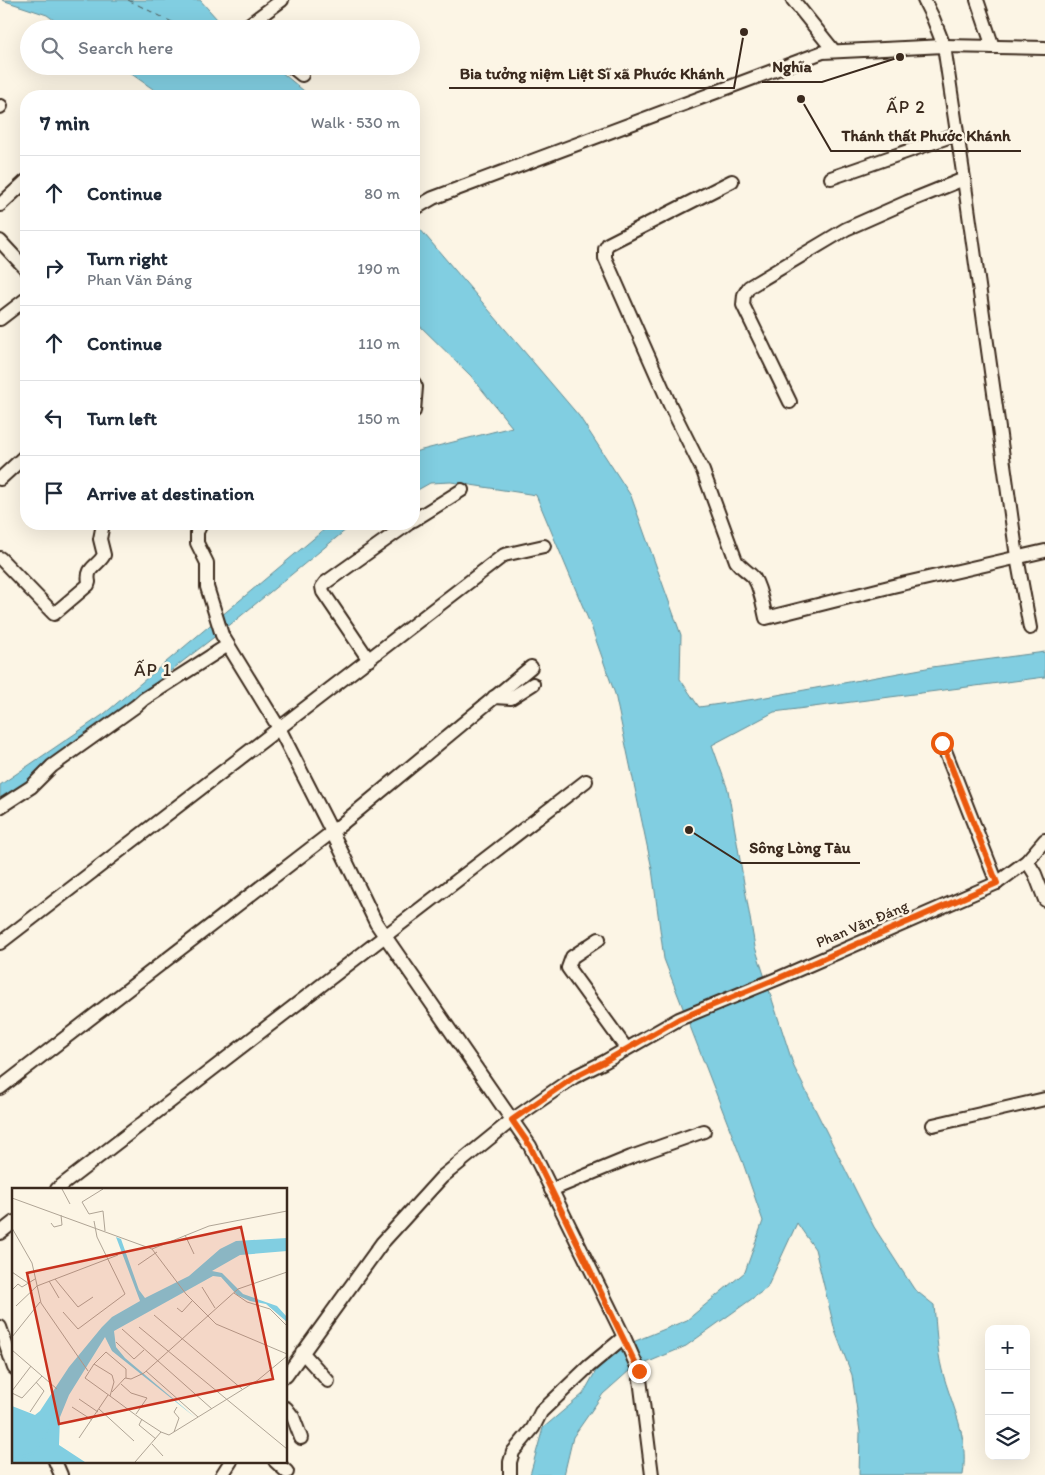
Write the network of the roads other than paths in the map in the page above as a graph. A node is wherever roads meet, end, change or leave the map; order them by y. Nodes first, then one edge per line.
1 (282, 0) edge
2 (793, 0) edge
3 (924, 0) edge
4 (977, 0) edge
5 (256, 20) edge
6 (944, 46) junction
7 (992, 47) junction
8 (1045, 48) edge
9 (834, 51) junction
10 (957, 134) junction
11 (831, 178) dead end
12 (964, 179) junction
13 (732, 181) dead end
14 (20, 187) edge
15 (0, 205) edge
16 (420, 206) edge
17 (0, 241) edge
18 (20, 263) edge
19 (20, 304) edge
20 (0, 319) edge
21 (790, 402) dead end
22 (20, 461) edge
23 (0, 479) edge
24 (462, 490) dead end
25 (420, 516) edge
26 (102, 530) edge
27 (198, 530) edge
28 (400, 530) edge
29 (544, 546) dead end
30 (1045, 551) edge
31 (1017, 557) junction
32 (0, 558) edge
33 (1030, 628) dead end
34 (225, 640) junction
35 (369, 660) junction
36 (531, 666) dead end
37 (534, 684) dead end
38 (494, 697) junction
39 (279, 728) junction
40 (942, 743) dead end
41 (586, 781) dead end
42 (2, 806) edge
43 (332, 832) junction
44 (1045, 840) edge
45 (1027, 861) junction
46 (997, 883) junction
47 (1045, 900) edge
48 (384, 937) junction
49 (599, 940) dead end
50 (0, 943) edge
51 (626, 1048) junction
52 (0, 1088) edge
53 (1045, 1099) edge
54 (515, 1124) junction
55 (933, 1125) dead end
56 (704, 1132) dead end
57 (59, 1188) edge
58 (551, 1190) junction
59 (12, 1224) edge
60 (0, 1233) edge
61 (0, 1327) edge
62 (625, 1340) junction
63 (305, 1356) junction
64 (12, 1362) edge
65 (288, 1374) edge
66 (324, 1378) dead end
67 (290, 1413) edge
68 (302, 1438) dead end
69 (54, 1462) edge
70 (229, 1462) edge
71 (276, 1462) edge
72 (287, 1472) dead end
73 (61, 1475) edge
74 (222, 1475) edge
75 (510, 1475) edge
76 (652, 1475) edge

1 - 5 street
2 - 9 street
3 - 6 street
4 - 7 street
6 - 7 street
6 - 9 street
6 - 10 street
7 - 8 street
9 - 16 street
10 - 11 street
10 - 12 street
12 - 21 street
12 - 31 street
13 - 31 street
14 - 15 street
17 - 18 street
19 - 20 street
22 - 23 street
24 - 25 street
26 - 32 street
27 - 34 street
28 - 35 street
29 - 35 street
30 - 31 street
31 - 33 street
34 - 39 street
34 - 42 street
35 - 39 street
36 - 38 street
37 - 38 street
38 - 43 street
39 - 43 street
39 - 50 street
40 - 46 street
41 - 48 street
43 - 48 street
43 - 52 street
44 - 45 street, Phan Văn Đáng
45 - 46 street, Phan Văn Đáng
45 - 47 street
46 - 51 street, Phan Văn Đáng
48 - 54 street
48 - 57 street
49 - 51 street
51 - 54 street, Phan Văn Đáng
53 - 55 street
54 - 58 street
54 - 63 street, Phan Văn Đáng
56 - 58 street
58 - 62 street
59 - 60 street
61 - 64 street
62 - 75 street
62 - 76 street
63 - 65 street, Phan Văn Đáng
63 - 66 street
67 - 68 street
69 - 73 street
70 - 74 street
71 - 72 street

